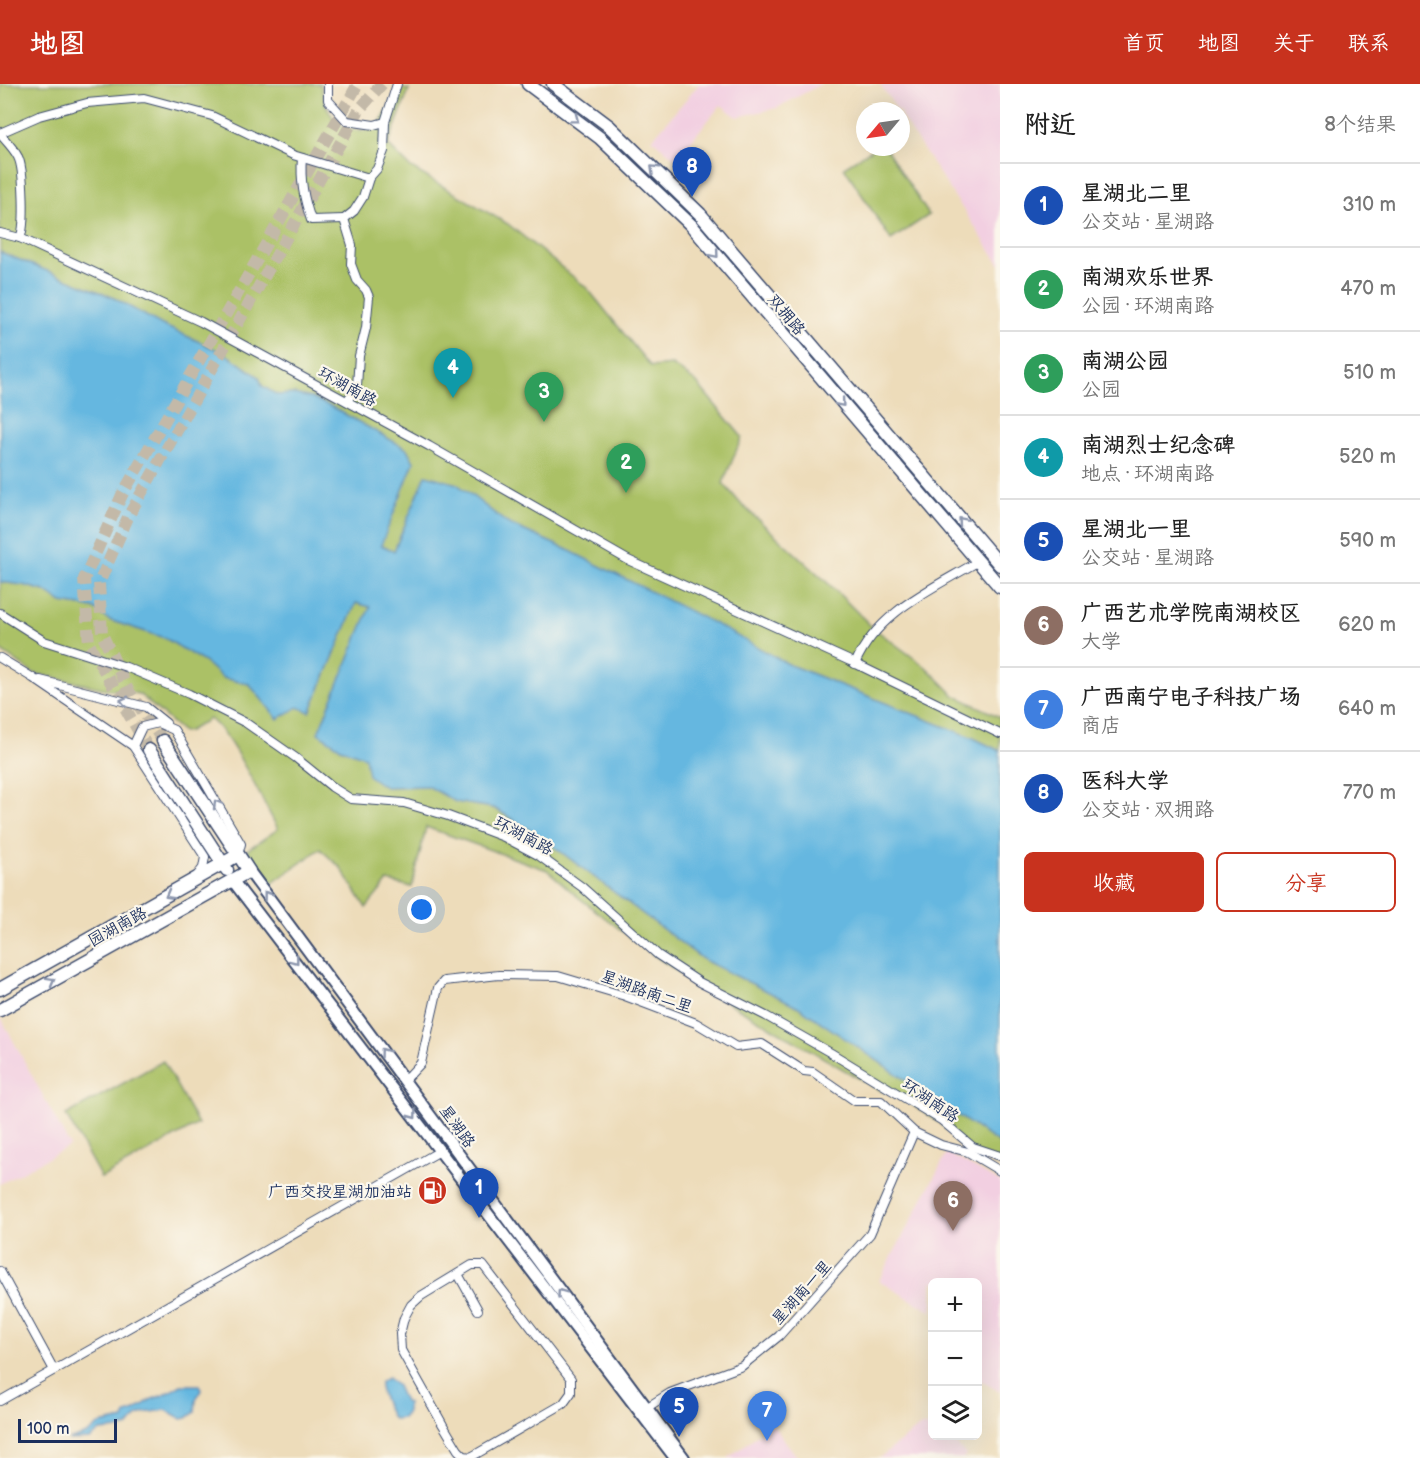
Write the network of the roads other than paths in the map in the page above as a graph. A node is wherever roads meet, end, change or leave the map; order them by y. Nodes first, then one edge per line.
1 (328, 84) edge
2 (397, 84) edge
3 (528, 84) edge
4 (553, 84) edge
5 (385, 122) junction
6 (0, 134) edge
7 (302, 158) junction
8 (369, 178) junction
9 (344, 219) junction
10 (0, 233) edge
11 (20, 238) junction
12 (347, 401) junction
13 (977, 562) junction
14 (1000, 565) edge
15 (1000, 587) edge
16 (0, 613) edge
17 (0, 658) edge
18 (855, 664) junction
19 (33, 678) junction
20 (174, 730) junction
21 (1000, 734) edge
22 (163, 741) tunnel mouth
23 (133, 746) junction
24 (149, 750) tunnel mouth
25 (238, 855) junction
26 (223, 864) junction
27 (249, 871) junction
28 (233, 880) junction
29 (194, 881) junction
30 (0, 989) edge
31 (0, 1010) edge
32 (405, 1080) junction
33 (914, 1132) junction
34 (440, 1151) junction
35 (1000, 1156) edge
36 (1000, 1171) edge
37 (0, 1271) edge
38 (458, 1274) junction
39 (478, 1310) dead end
40 (54, 1370) junction
41 (0, 1401) edge
42 (646, 1408) junction
43 (675, 1458) edge
44 (684, 1458) edge

1 - 5 street
2 - 5 street
3 -> 13 main road, 双拥路
14 -> 4 main road, 双拥路
5 - 8 street
6 - 7 street
6 - 11 street
7 - 8 street
7 - 9 street
8 - 9 street
9 - 12 street
10 - 11 street, 环湖南路
11 - 12 street, 环湖南路
12 - 18 street, 环湖南路
13 - 15 main road, 双拥路
13 - 18 street
16 - 35 street, 环湖南路
17 - 19 street
18 - 21 street, 环湖南路
20 -> 19 street
19 - 23 street
20 - 23 street
25 -> 20 street
22 - 25 main road
23 - 29 street
24 - 26 main road
25 - 26 main road, 园湖南路
25 - 27 main road
26 - 28 main road
26 - 29 main road, 园湖南路
27 - 28 main road, 园湖南路
32 -> 27 main road, 星湖路
31 -> 28 main road, 园湖南路
28 -> 34 main road, 星湖路
29 -> 30 main road, 园湖南路
32 - 33 street, 星湖路南二里
42 -> 32 main road, 星湖路
33 - 36 street
33 - 42 street, 星湖南一里
34 - 40 street
34 - 43 main road, 星湖路
37 - 40 street
38 - 38 street
38 - 39 street
40 - 41 street
42 - 44 main road, 星湖路

